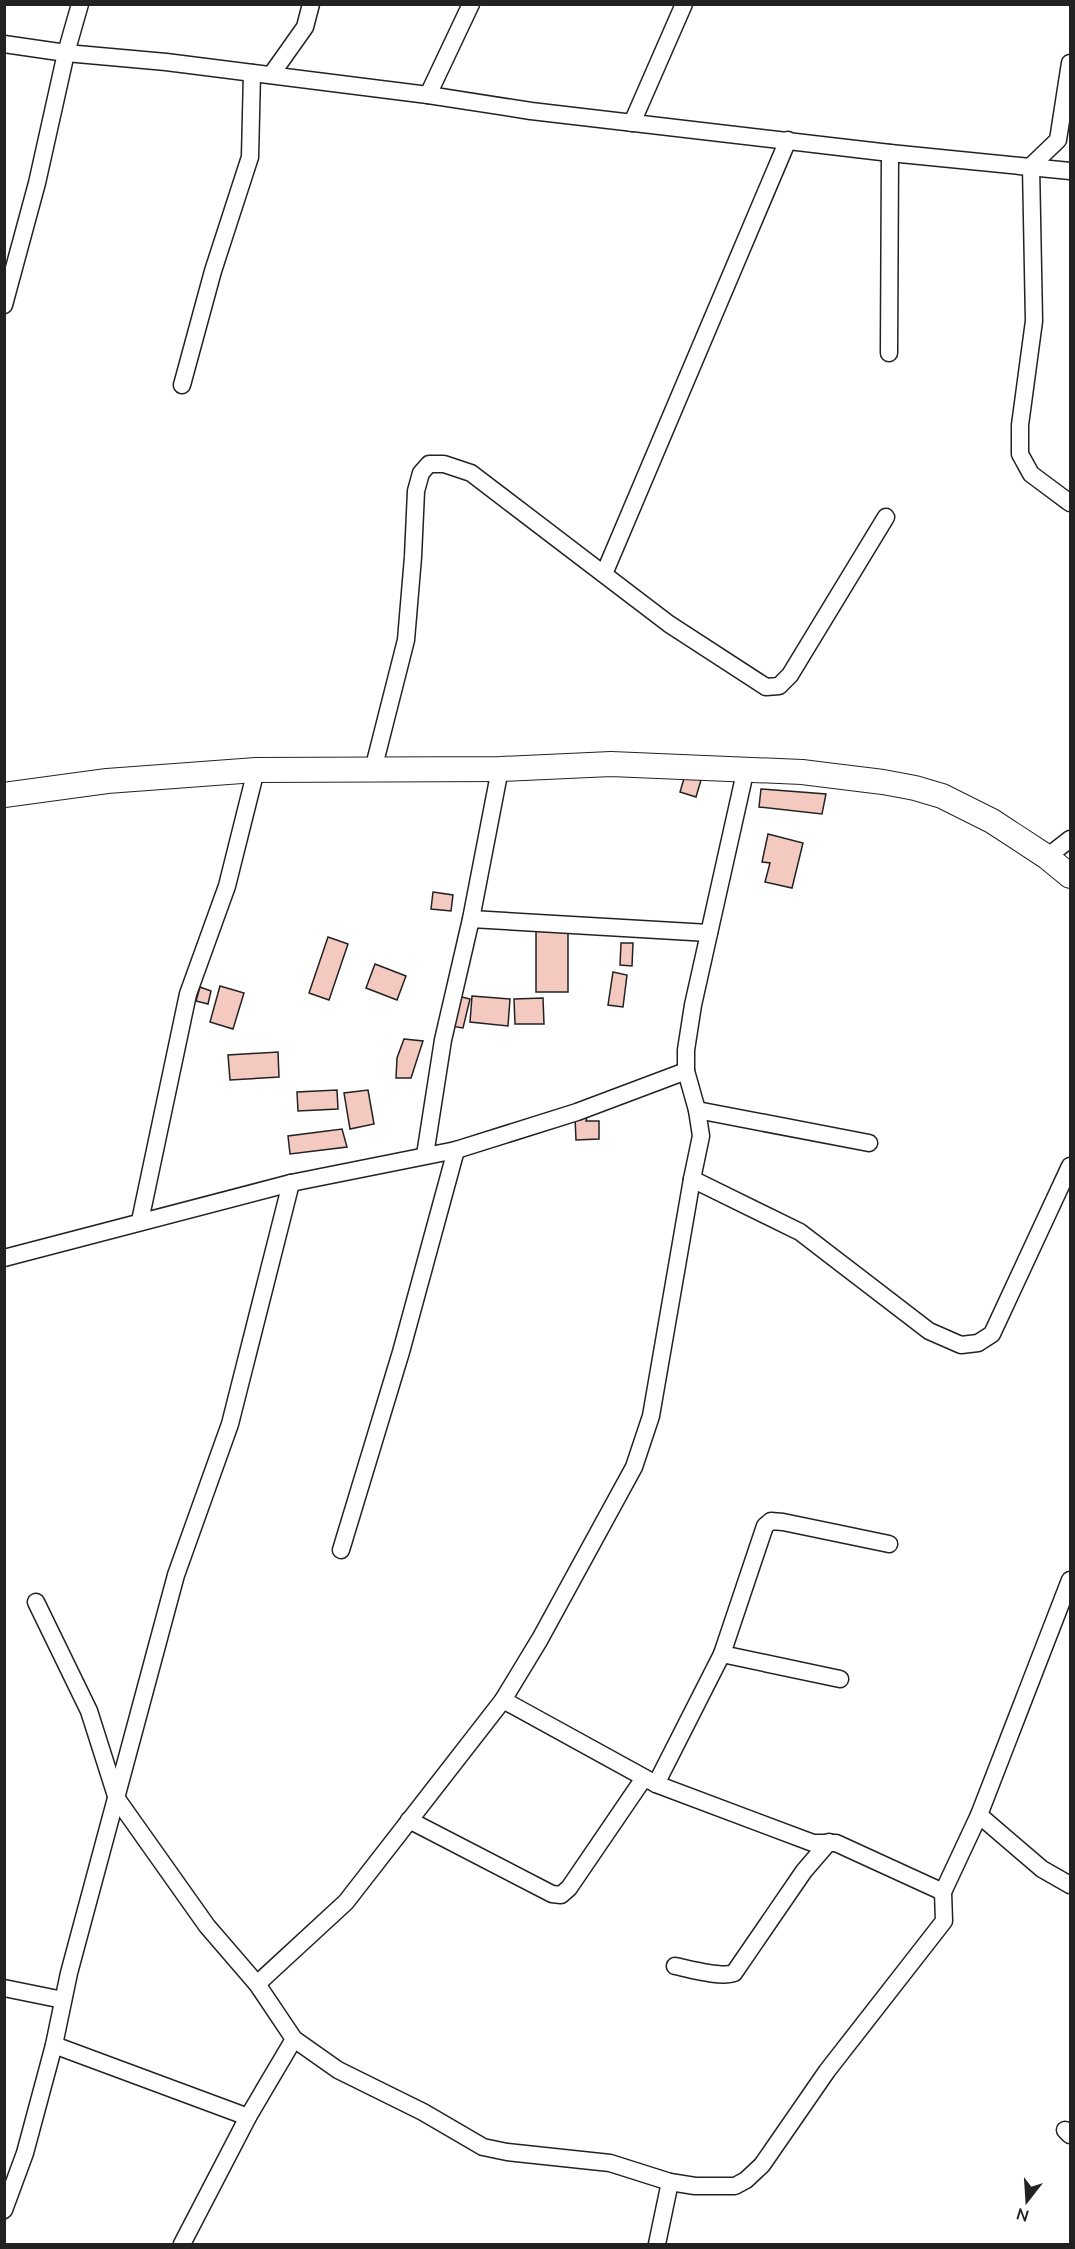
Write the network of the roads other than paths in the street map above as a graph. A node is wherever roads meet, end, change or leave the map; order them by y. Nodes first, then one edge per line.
1 (80, 4) edge
2 (311, 4) edge
3 (471, 4) edge
4 (684, 4) edge
5 (4, 44) edge
6 (66, 53) junction
7 (1071, 63) edge
8 (252, 73) junction
9 (271, 75) junction
10 (428, 95) junction
11 (632, 123) junction
12 (788, 140) junction
13 (890, 153) junction
14 (1031, 166) junction
15 (1071, 171) edge
16 (4, 305) edge
17 (889, 354) dead end
18 (182, 385) dead end
19 (1071, 503) edge
20 (886, 518) dead end
21 (604, 574) junction
22 (746, 768) junction
23 (500, 769) junction
24 (256, 770) junction
25 (373, 770) junction
26 (4, 795) edge
27 (1071, 839) edge
28 (1047, 857) junction
29 (1071, 876) edge
30 (471, 919) junction
31 (709, 933) junction
32 (686, 1071) junction
33 (697, 1110) junction
34 (869, 1143) dead end
35 (456, 1150) junction
36 (425, 1155) junction
37 (1071, 1166) edge
38 (692, 1179) junction
39 (291, 1183) junction
40 (140, 1221) junction
41 (4, 1258) edge
42 (889, 1544) dead end
43 (341, 1550) dead end
44 (1071, 1580) edge
45 (36, 1602) dead end
46 (722, 1654) junction
47 (840, 1679) dead end
48 (503, 1700) junction
49 (650, 1781) junction
50 (117, 1799) junction
51 (979, 1815) junction
52 (410, 1820) junction
53 (829, 1842) junction
54 (1071, 1885) edge
55 (943, 1892) junction
56 (675, 1966) dead end
57 (257, 1984) junction
58 (4, 1988) edge
59 (63, 2000) junction
60 (294, 2039) junction
61 (54, 2045) junction
62 (249, 2117) junction
63 (670, 2182) junction
64 (8, 2186) edge
65 (4, 2210) edge
66 (182, 2244) edge
67 (657, 2244) edge

1 - 6 street
2 - 9 street
3 - 10 street
4 - 11 street
5 - 6 street
6 - 8 street
6 - 16 street
7 - 14 street
8 - 9 street
8 - 18 street
9 - 10 street
10 - 11 street
11 - 12 street
12 - 13 street
12 - 21 street
13 - 14 street
13 - 17 street
14 - 15 street
14 - 19 street
20 - 21 street
21 - 25 street
22 - 23 street
22 - 28 street
22 - 31 street
23 - 25 street
23 - 30 street
24 - 25 street
24 - 26 street
24 - 40 street
27 - 28 street
28 - 29 street
30 - 31 street
30 - 36 street
31 - 32 street
32 - 33 street
32 - 35 street
33 - 34 street
33 - 38 street
35 - 36 street
35 - 43 street
36 - 39 street
37 - 38 street
38 - 48 street
39 - 40 street
39 - 50 street
40 - 41 street
42 - 46 street
44 - 51 street
45 - 50 street
46 - 47 street
46 - 49 street
48 - 49 street
48 - 52 street
49 - 52 street
49 - 53 street
50 - 57 street
50 - 59 street
51 - 54 street
51 - 55 street
52 - 57 street
53 - 55 street
53 - 56 street
55 - 63 street
57 - 60 street
58 - 59 street
59 - 61 street
60 - 62 street
60 - 63 street
61 - 62 street
61 - 64 street
62 - 66 street
63 - 67 street
64 - 65 street

